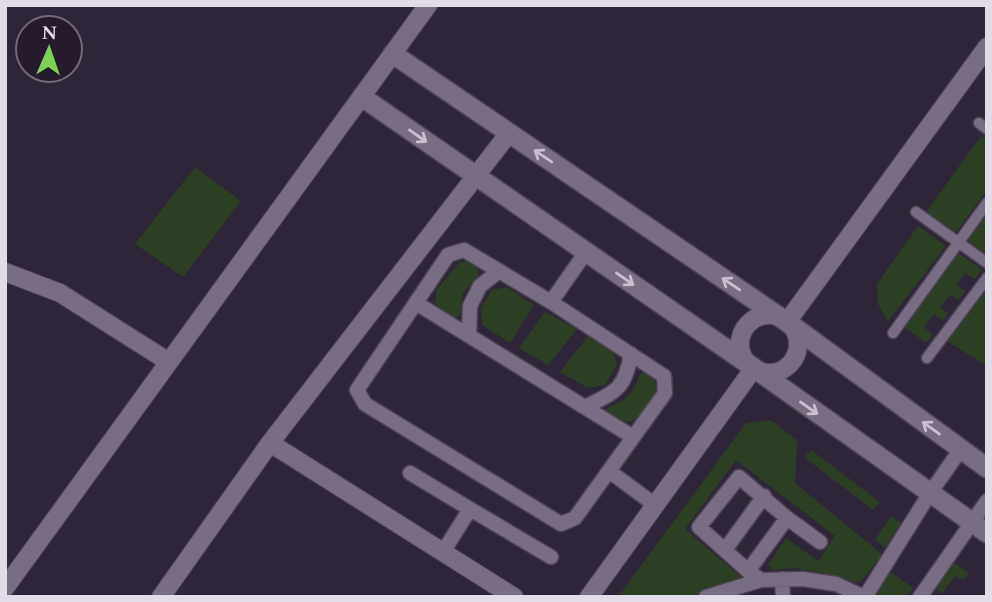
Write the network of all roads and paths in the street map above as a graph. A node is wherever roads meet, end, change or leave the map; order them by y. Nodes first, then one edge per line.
1 (428, 5) edge
2 (987, 47) edge
3 (393, 54) junction
4 (362, 97) junction
5 (509, 133) junction
6 (476, 176) junction
7 (987, 202) edge
8 (916, 212) dead end
9 (958, 242) junction
10 (586, 252) junction
11 (987, 263) edge
12 (499, 271) junction
13 (5, 272) edge
14 (987, 278) edge
15 (551, 302) junction
16 (416, 303) junction
17 (788, 322) junction
18 (893, 333) dead end
19 (469, 335) junction
20 (631, 354) junction
21 (927, 358) dead end
22 (169, 362) junction
23 (754, 368) junction
24 (585, 408) junction
25 (633, 438) junction
26 (270, 443) junction
27 (961, 449) junction
28 (987, 468) edge
29 (608, 471) junction
30 (410, 472) dead end
31 (929, 494) junction
32 (764, 496) junction
33 (987, 501) edge
34 (655, 505) junction
35 (470, 509) junction
36 (787, 518) junction
37 (979, 528) edge
38 (820, 542) dead end
39 (725, 550) junction
40 (443, 552) junction
41 (551, 557) dead end
42 (748, 571) junction
43 (782, 579) junction
44 (761, 580) junction
45 (5, 588) edge
46 (161, 597) edge
47 (514, 597) edge
48 (589, 597) edge
49 (706, 597) edge
50 (783, 597) edge
51 (864, 597) edge
52 (920, 597) edge

1 - 3 street
2 - 17 street
3 - 4 street
3 - 5 main road
4 -> 6 main road
4 - 22 street
5 - 6 street
17 -> 5 main road
6 - 10 main road
6 - 26 street
7 - 9 street
8 - 9 street
9 - 11 street
9 - 18 street
10 - 15 street
10 -> 23 main road
12 - 15 street
12 - 16 street
12 - 19 street
13 - 22 street
14 - 21 street
15 - 20 street
16 - 19 street
16 - 29 street
17 - 23 street
17 - 23 street
27 -> 17 main road
19 - 24 street
20 - 24 street
20 - 25 street
22 - 45 street
23 -> 31 main road
23 - 34 street
24 - 25 street
25 - 29 street
26 - 40 street
26 - 46 street
27 - 28 main road
27 - 31 street
29 - 34 street
30 - 35 street
31 - 37 main road
31 - 51 street
32 - 36 street
32 - 39 street
32 - 39 street
33 - 37 street
34 - 48 street
35 - 40 street
35 - 41 street
36 - 38 street
36 - 42 street
37 - 52 street
39 - 42 street
40 - 47 street
42 - 44 street
43 - 44 street
43 - 50 street
43 - 51 street
44 - 49 street

